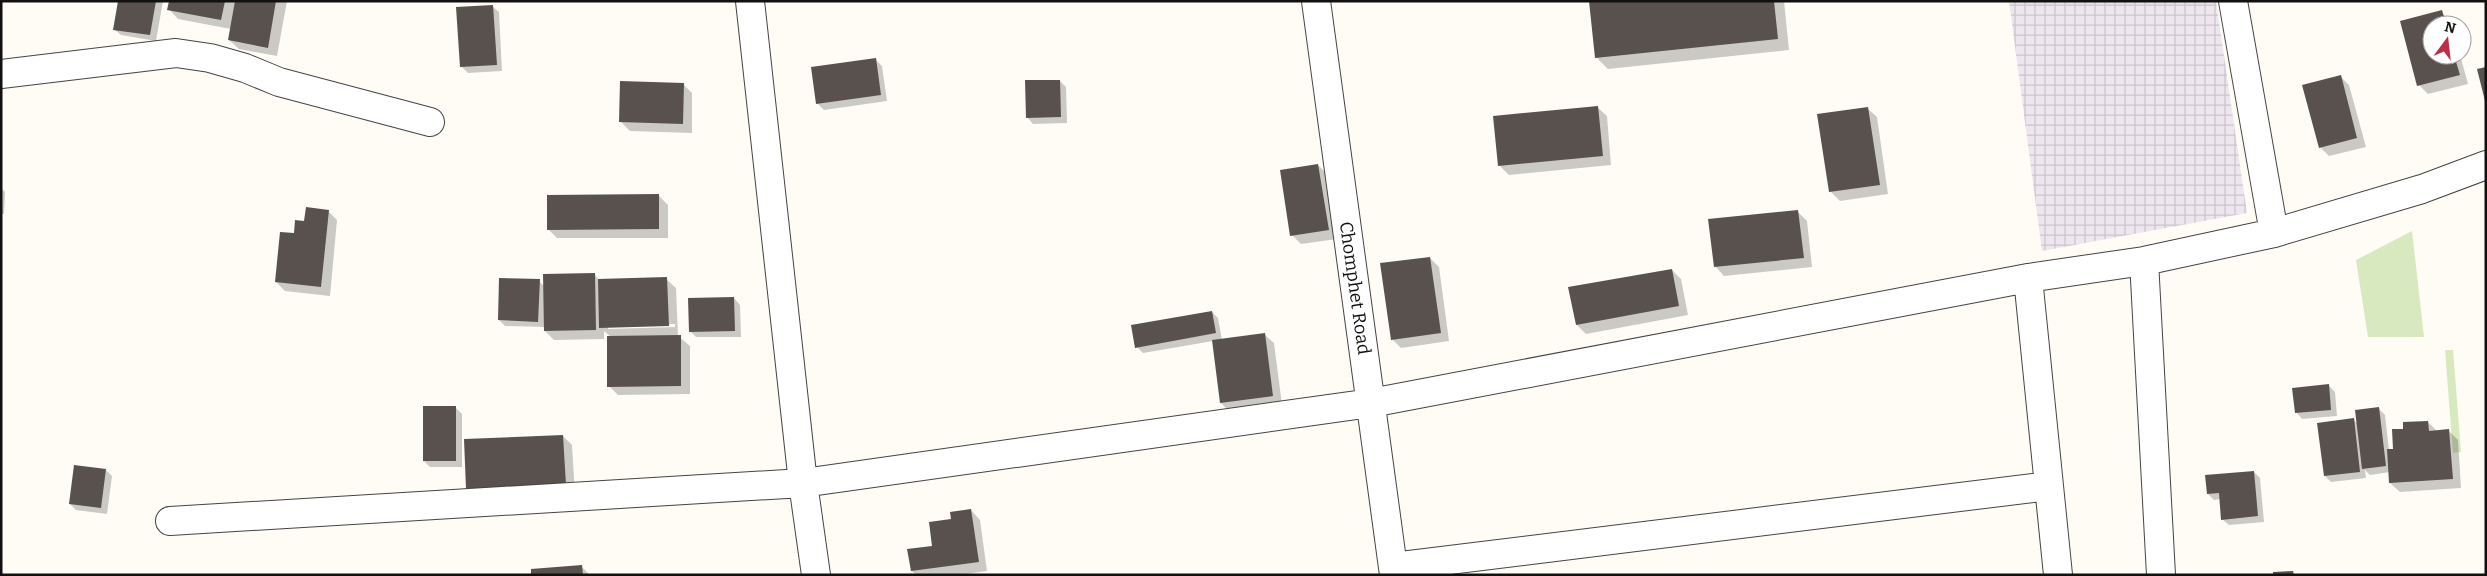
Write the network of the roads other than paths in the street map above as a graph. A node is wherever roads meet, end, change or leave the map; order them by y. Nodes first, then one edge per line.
1 (750, 1) edge
2 (1316, 1) edge
3 (2233, 1) edge
4 (1, 74) edge
5 (430, 122) dead end
6 (2486, 165) edge
7 (2274, 234) junction
8 (2144, 261) junction
9 (2028, 278) junction
10 (1371, 403) junction
11 (803, 483) junction
12 (2049, 486) junction
13 (170, 521) dead end
14 (1394, 571) edge
15 (816, 575) edge
16 (2058, 575) edge
17 (2161, 575) edge

1 - 11 street
2 - 10 street, Chomphet Road
3 - 7 street
4 - 5 street
6 - 7 street
7 - 8 street
8 - 9 street
8 - 17 street
9 - 10 street
9 - 12 street
10 - 11 street
10 - 14 street, Chomphet Road
11 - 13 street
11 - 15 street
12 - 14 street
12 - 16 street

